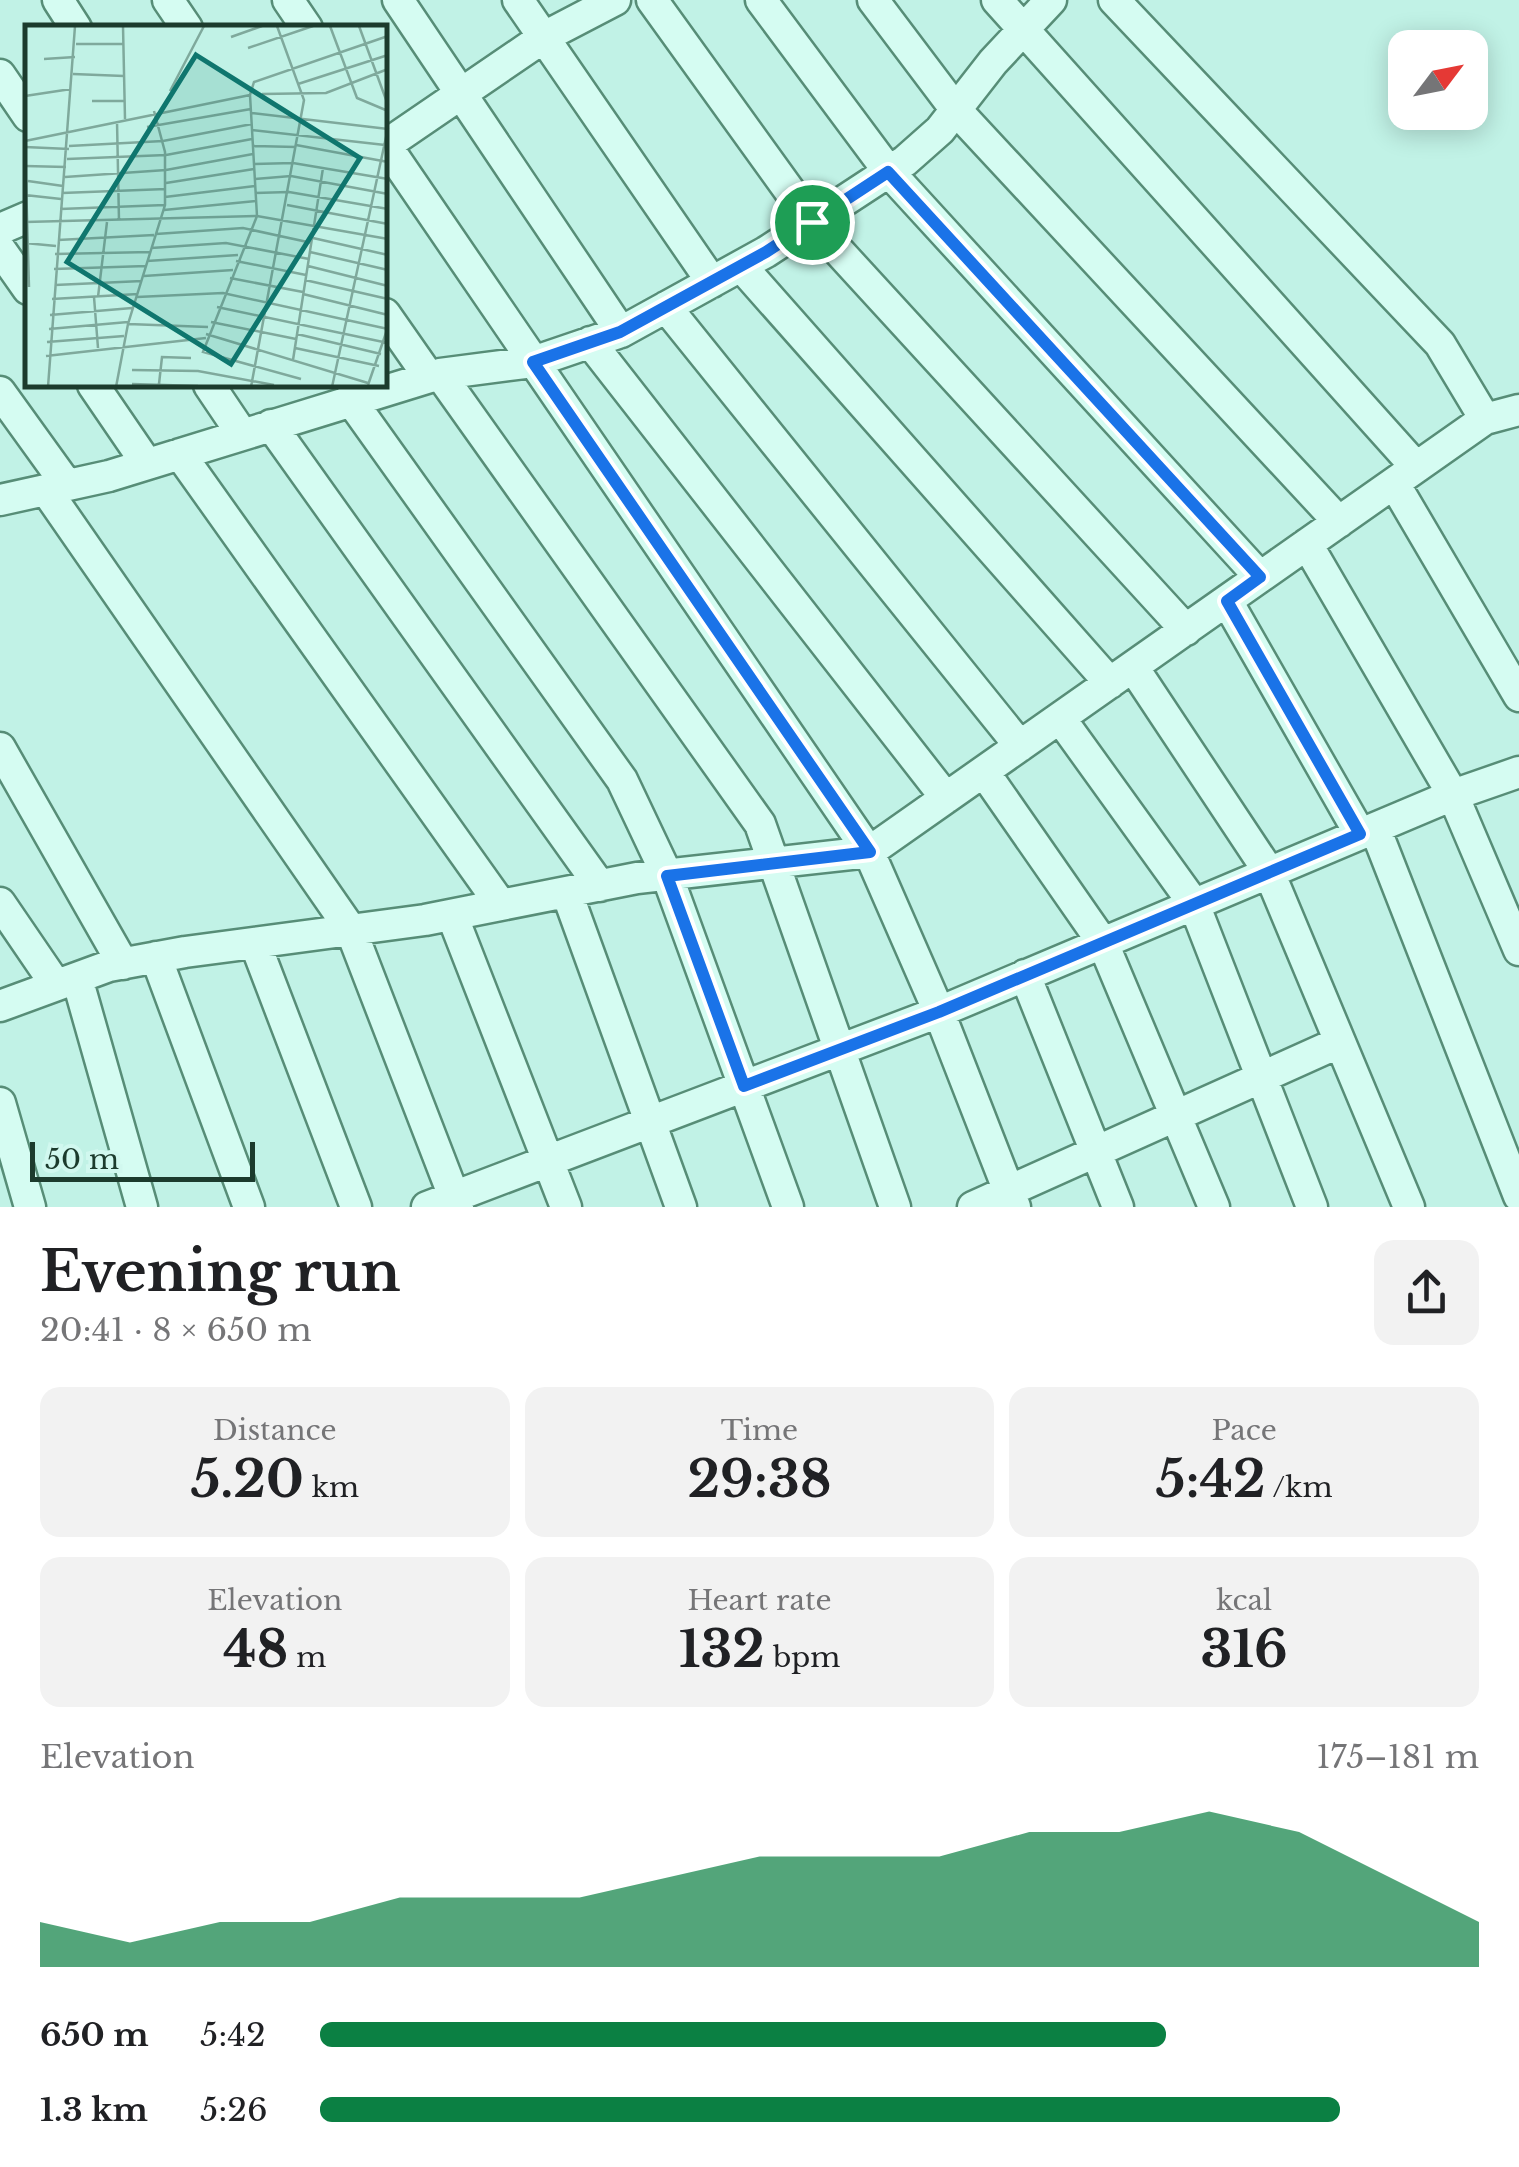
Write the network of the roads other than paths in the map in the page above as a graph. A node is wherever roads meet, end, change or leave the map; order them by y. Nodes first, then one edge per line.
1 (58, 0) edge
2 (168, 0) edge
3 (288, 0) edge
4 (398, 0) edge
5 (518, 0) edge
6 (616, 0) edge
7 (652, 0) edge
8 (761, 0) edge
9 (874, 0) edge
10 (996, 0) edge
11 (1051, 0) edge
12 (1114, 0) edge
13 (74, 25) edge
14 (185, 25) edge
15 (304, 25) edge
16 (1025, 28) junction
17 (544, 37) junction
18 (0, 75) edge
19 (462, 94) junction
20 (956, 110) junction
21 (25, 112) edge
22 (388, 142) edge
23 (388, 148) edge
24 (888, 172) junction
25 (25, 219) edge
26 (812, 222) junction
27 (0, 228) edge
28 (0, 249) edge
29 (741, 266) junction
30 (712, 282) junction
31 (25, 285) edge
32 (666, 307) junction
33 (388, 318) edge
34 (620, 332) junction
35 (590, 342) junction
36 (533, 362) junction
37 (434, 376) junction
38 (388, 385) edge
39 (95, 388) edge
40 (212, 388) edge
41 (375, 388) edge
42 (0, 392) edge
43 (330, 397) edge
44 (1519, 410) edge
45 (1485, 419) junction
46 (256, 429) junction
47 (180, 454) junction
48 (147, 464) junction
49 (1405, 475) junction
50 (57, 488) junction
51 (0, 500) edge
52 (1339, 522) junction
53 (1306, 544) junction
54 (1260, 577) junction
55 (1227, 601) junction
56 (1186, 630) junction
57 (1121, 675) junction
58 (1519, 696) edge
59 (1060, 718) junction
60 (1020, 746) junction
61 (0, 748) edge
62 (984, 772) junction
63 (1519, 772) edge
64 (1452, 795) junction
65 (946, 798) junction
66 (1368, 831) junction
67 (870, 852) junction
68 (774, 865) junction
69 (1268, 872) junction
70 (667, 876) junction
71 (600, 886) junction
72 (566, 892) junction
73 (0, 903) edge
74 (1194, 904) junction
75 (501, 905) junction
76 (452, 915) junction
77 (352, 930) junction
78 (1102, 942) junction
79 (255, 943) junction
80 (1519, 950) edge
81 (156, 957) junction
82 (123, 964) junction
83 (1024, 976) junction
84 (66, 982) junction
85 (0, 1006) edge
86 (939, 1012) junction
87 (1340, 1042) junction
88 (838, 1050) junction
89 (1259, 1079) junction
90 (744, 1086) junction
91 (0, 1104) edge
92 (1178, 1115) junction
93 (649, 1122) junction
94 (1098, 1152) junction
95 (548, 1162) junction
96 (1519, 1196) edge
97 (1012, 1200) edge
98 (447, 1204) edge
99 (30, 1207) edge
100 (142, 1207) edge
101 (249, 1207) edge
102 (356, 1207) edge
103 (566, 1207) edge
104 (681, 1207) edge
105 (788, 1207) edge
106 (896, 1207) edge
107 (973, 1207) edge
108 (1118, 1207) edge
109 (1214, 1207) edge
110 (1312, 1207) edge
111 (1408, 1207) edge

1 - 13 street
2 - 14 street
3 - 15 street
4 - 19 street
5 - 17 street
6 - 17 street
7 - 26 street
8 - 24 street
9 - 20 street
10 - 16 street
11 - 16 street
12 - 45 street
16 - 20 street
16 - 49 street
17 - 19 street
17 - 30 street
18 - 21 street
19 - 22 street
19 - 34 street
20 - 24 street
20 - 52 street
23 - 36 street
24 - 26 street
24 - 54 street
25 - 27 street
26 - 29 street
26 - 56 street
28 - 31 street
29 - 30 street
29 - 57 street
30 - 32 street
32 - 34 street
32 - 60 street
33 - 37 street
34 - 35 street
35 - 36 street
35 - 65 street
36 - 37 street
36 - 67 street
37 - 38 street
37 - 68 street
39 - 48 street
40 - 46 street
41 - 43 street
42 - 50 street
43 - 46 street
43 - 70 street
44 - 45 street
45 - 49 street
46 - 47 street
46 - 71 street
47 - 48 street
47 - 75 street
48 - 50 street
49 - 52 street
49 - 58 street
50 - 51 street
50 - 77 street
52 - 53 street
53 - 54 street
53 - 64 street
54 - 55 street
55 - 56 street
55 - 66 street
56 - 57 street
57 - 59 street
57 - 69 street
59 - 60 street
59 - 74 street
60 - 62 street
61 - 82 street
62 - 65 street
62 - 78 street
63 - 64 street
64 - 66 street
64 - 80 street
65 - 67 street
66 - 69 street
66 - 96 street
67 - 68 street
67 - 86 street
68 - 70 street
68 - 88 street
69 - 74 street
69 - 87 street
70 - 71 street
70 - 90 street
71 - 72 street
72 - 75 street
72 - 93 street
73 - 84 street
74 - 78 street
74 - 89 street
75 - 76 street
76 - 77 street
76 - 95 street
77 - 79 street
77 - 98 street
78 - 83 street
78 - 92 street
79 - 81 street
79 - 102 street
81 - 82 street
81 - 101 street
82 - 84 street
83 - 86 street
83 - 94 street
84 - 85 street
84 - 100 street
86 - 88 street
86 - 97 street
87 - 89 street
87 - 111 street
88 - 90 street
88 - 106 street
89 - 92 street
89 - 110 street
90 - 93 street
90 - 105 street
91 - 99 street
92 - 94 street
92 - 109 street
93 - 95 street
93 - 104 street
94 - 97 street
94 - 108 street
95 - 98 street
95 - 103 street
97 - 107 street

